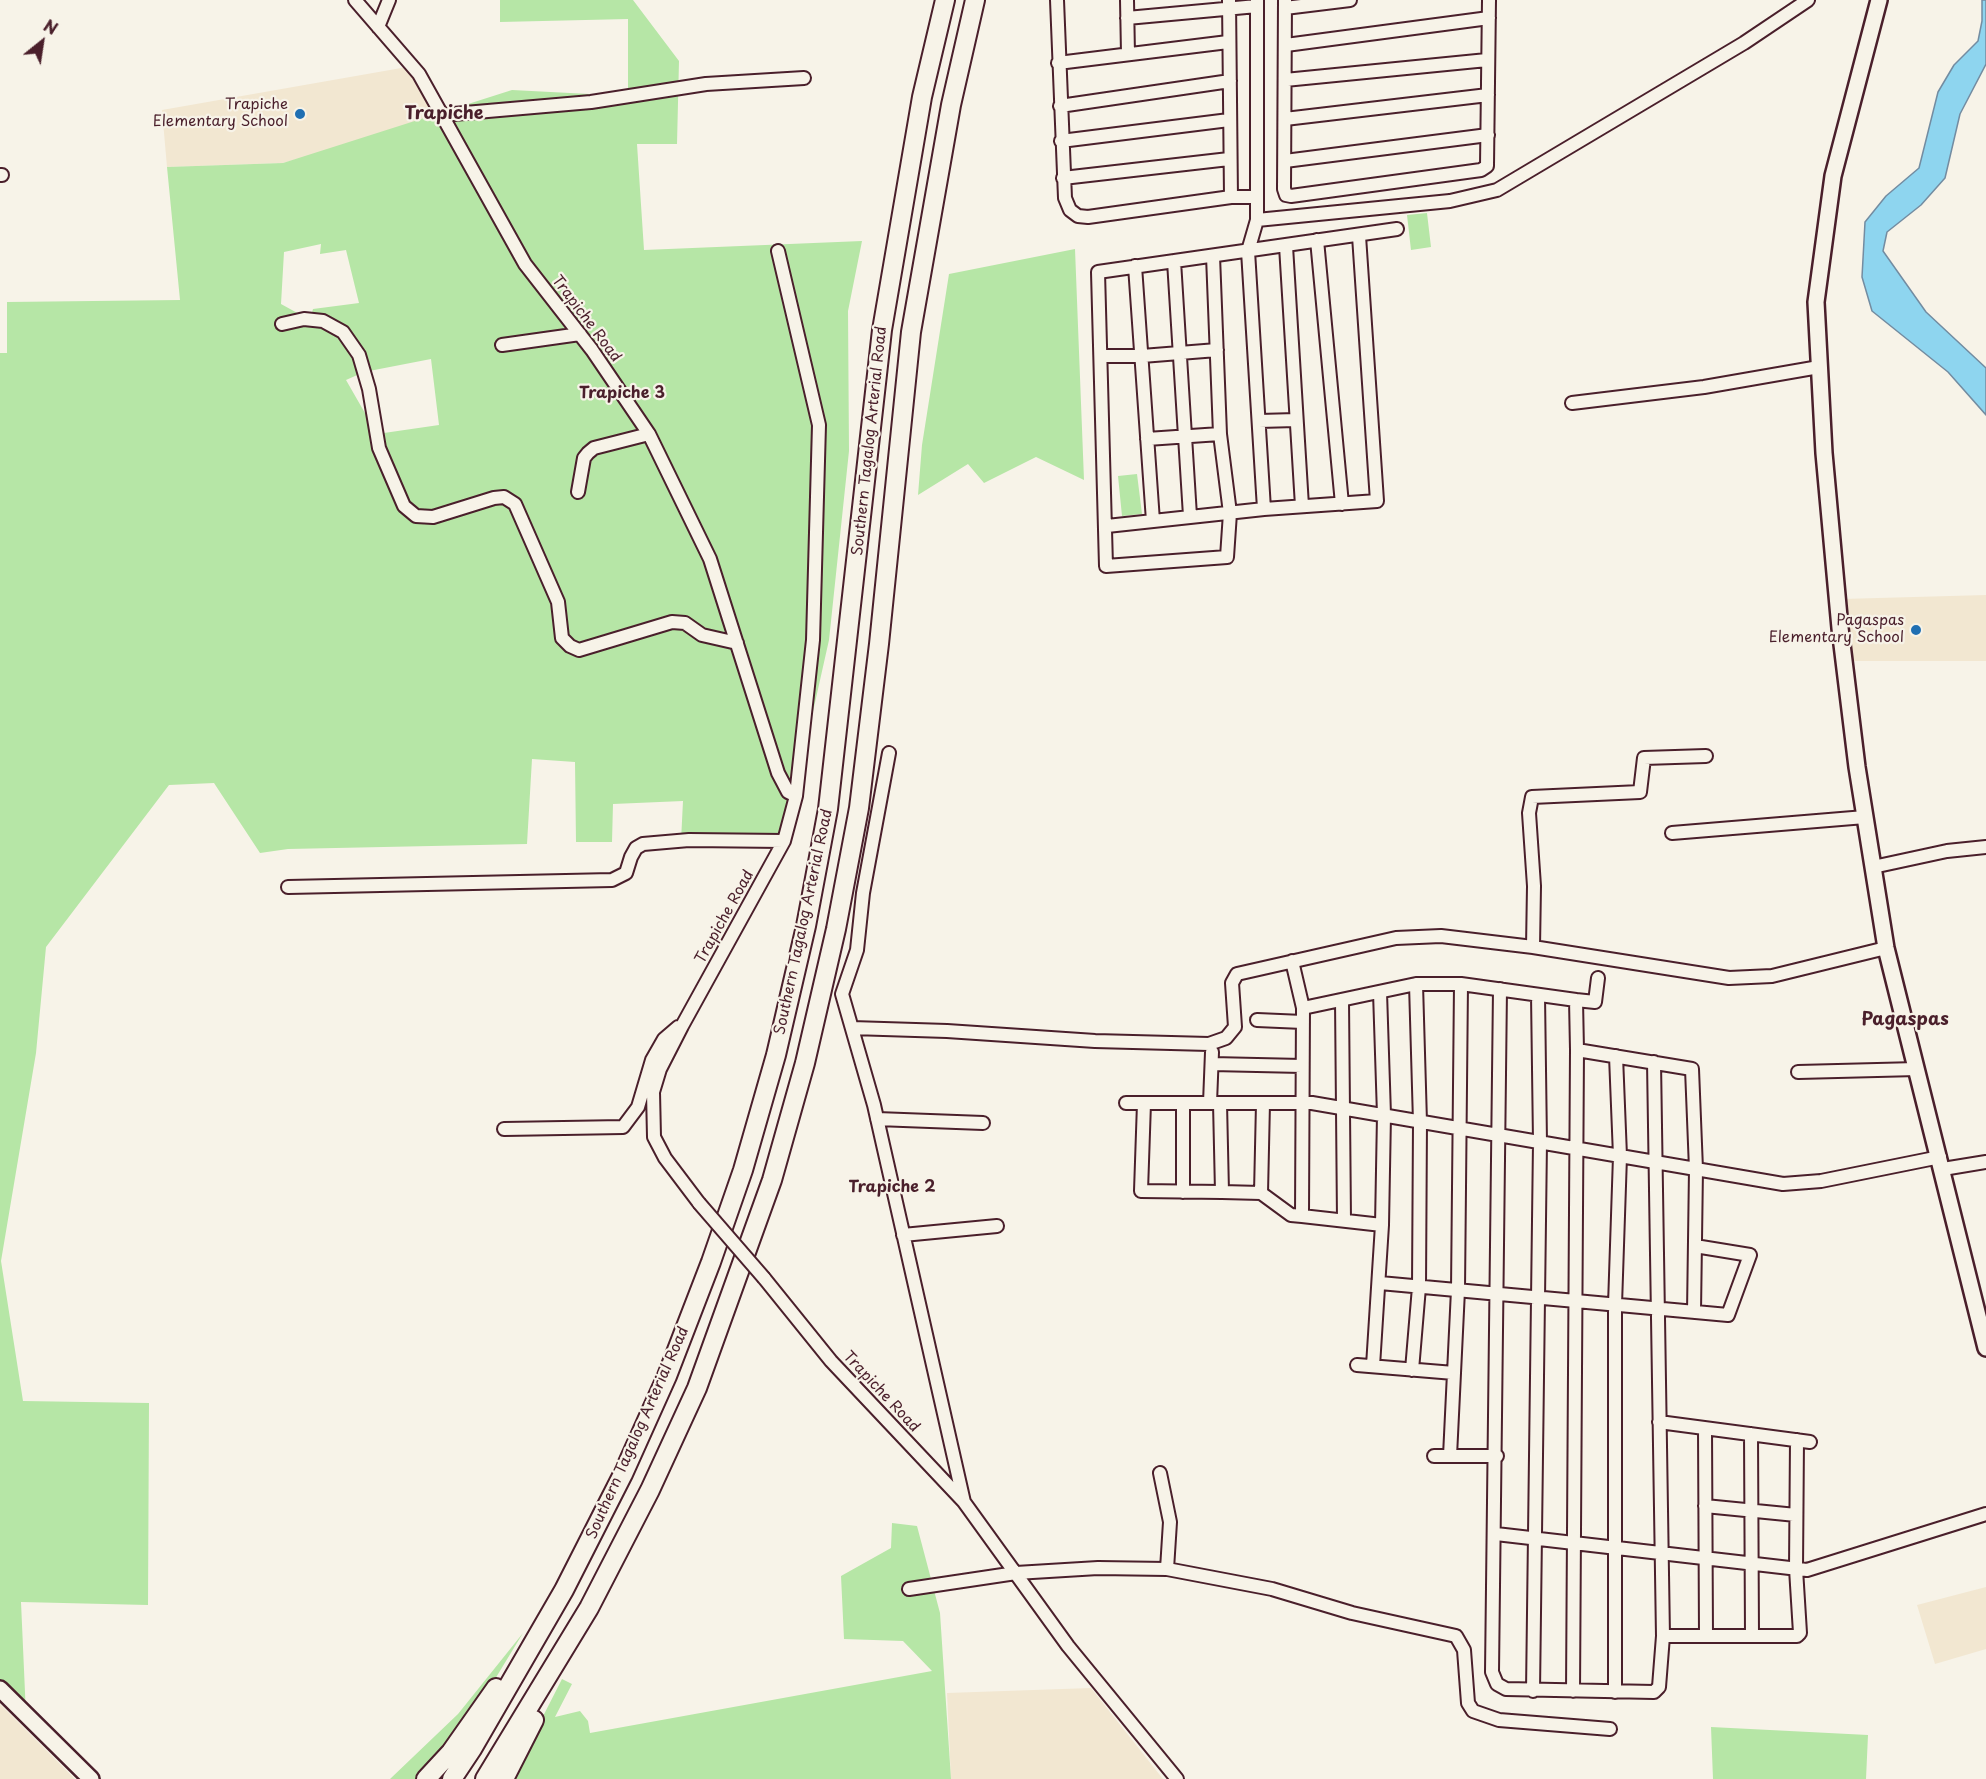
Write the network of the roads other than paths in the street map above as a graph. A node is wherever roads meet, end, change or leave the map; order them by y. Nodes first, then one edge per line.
1 (355, 0) edge
2 (389, 0) edge
3 (945, 0) edge
4 (975, 0) edge
5 (1057, 0) edge
6 (1127, 0) edge
7 (1350, 0) edge
8 (1489, 0) edge
9 (1808, 0) edge
10 (1879, 0) edge
11 (1257, 3) edge
12 (1229, 4) edge
13 (1285, 4) edge
14 (1127, 18) junction
15 (1489, 18) junction
16 (378, 27) junction
17 (1228, 42) junction
18 (1286, 45) junction
19 (1128, 54) junction
20 (1487, 60) junction
21 (1058, 63) junction
22 (804, 78) dead end
23 (1285, 80) junction
24 (1230, 81) junction
25 (1488, 95) junction
26 (1060, 106) junction
27 (442, 115) junction
28 (1286, 119) junction
29 (1229, 120) junction
30 (1488, 135) junction
31 (1061, 141) junction
32 (1229, 159) junction
33 (1285, 161) junction
34 (1063, 178) junction
35 (1231, 197) junction
36 (1257, 197) junction
37 (1257, 220) junction
38 (1397, 229) dead end
39 (1359, 236) junction
40 (1317, 240) junction
41 (1286, 246) junction
42 (1248, 250) junction
43 (778, 251) dead end
44 (1213, 256) junction
45 (1174, 261) junction
46 (1136, 266) junction
47 (282, 324) dead end
48 (580, 334) junction
49 (502, 345) dead end
50 (1217, 350) junction
51 (1180, 353) junction
52 (1101, 356) junction
53 (1142, 356) junction
54 (1820, 367) junction
55 (1572, 403) dead end
56 (1296, 420) junction
57 (1259, 421) junction
58 (649, 434) junction
59 (1220, 434) junction
60 (1185, 437) junction
61 (1147, 439) junction
62 (578, 492) dead end
63 (1342, 504) junction
64 (1302, 506) junction
65 (1264, 509) junction
66 (1230, 513) junction
67 (1190, 516) junction
68 (1153, 520) junction
69 (1107, 526) junction
70 (737, 643) junction
71 (889, 753) dead end
72 (1706, 756) dead end
73 (796, 796) junction
74 (1865, 818) junction
75 (1672, 833) dead end
76 (784, 841) junction
77 (1986, 847) edge
78 (1873, 867) junction
79 (288, 887) dead end
80 (1533, 947) junction
81 (1886, 948) junction
82 (1292, 961) junction
83 (1598, 978) dead end
84 (1416, 984) junction
85 (1461, 984) junction
86 (1500, 989) junction
87 (1380, 992) junction
88 (1538, 995) junction
89 (1342, 1000) junction
90 (1575, 1000) junction
91 (1303, 1008) junction
92 (1257, 1020) dead end
93 (1303, 1022) junction
94 (682, 1026) junction
95 (852, 1029) junction
96 (1577, 1050) junction
97 (1616, 1056) junction
98 (1654, 1062) junction
99 (1302, 1066) junction
100 (1917, 1069) junction
101 (1798, 1072) dead end
102 (1126, 1103) dead end
103 (1144, 1103) junction
104 (1183, 1103) junction
105 (1215, 1103) junction
106 (1263, 1103) junction
107 (1302, 1103) junction
108 (1344, 1109) junction
109 (1384, 1115) junction
110 (877, 1119) junction
111 (1420, 1122) junction
112 (983, 1123) dead end
113 (504, 1129) dead end
114 (1461, 1129) junction
115 (1499, 1135) junction
116 (1540, 1142) junction
117 (1578, 1149) junction
118 (1620, 1156) junction
119 (1657, 1162) junction
120 (1986, 1162) edge
121 (1941, 1163) junction
122 (1695, 1168) junction
123 (1183, 1192) junction
124 (1222, 1192) junction
125 (1261, 1193) junction
126 (1302, 1216) junction
127 (1344, 1221) junction
128 (1382, 1225) junction
129 (998, 1226) dead end
130 (903, 1236) junction
131 (1695, 1246) junction
132 (1380, 1283) junction
133 (1419, 1287) junction
134 (1458, 1290) junction
135 (1498, 1294) junction
136 (1537, 1298) junction
137 (1574, 1301) junction
138 (1615, 1305) junction
139 (1657, 1308) junction
140 (1694, 1312) junction
141 (1986, 1348) edge
142 (1357, 1365) dead end
143 (1373, 1366) junction
144 (1412, 1370) junction
145 (1454, 1373) junction
146 (1659, 1422) junction
147 (1705, 1428) junction
148 (1750, 1434) junction
149 (1434, 1456) dead end
150 (1450, 1456) junction
151 (1497, 1456) junction
152 (1160, 1473) dead end
153 (964, 1502) junction
154 (1706, 1506) junction
155 (1751, 1511) junction
156 (1986, 1514) edge
157 (1796, 1515) junction
158 (1496, 1534) junction
159 (1534, 1538) junction
160 (1574, 1543) junction
161 (1615, 1548) junction
162 (1661, 1553) junction
163 (1706, 1559) junction
164 (1752, 1564) junction
165 (1167, 1569) junction
166 (1796, 1569) junction
167 (1016, 1573) junction
168 (909, 1589) dead end
169 (564, 1590) junction
170 (589, 1608) junction
171 (1662, 1636) junction
172 (1706, 1636) junction
173 (1752, 1636) junction
174 (0, 1689) edge
175 (1533, 1691) junction
176 (1573, 1691) junction
177 (1615, 1692) junction
178 (1611, 1729) dead end
179 (91, 1779) edge
180 (426, 1779) edge
181 (452, 1779) edge
182 (485, 1779) edge
183 (504, 1779) edge
184 (1177, 1779) edge

1 - 16 street, Trapiche Road
2 - 16 street
3 - 169 highway, Southern Tagalog Arterial Road
4 - 170 highway, Southern Tagalog Arterial Road
5 - 21 street
6 - 14 street
7 - 13 street
8 - 15 street
9 - 37 street
10 - 54 main road
11 - 12 street
11 - 36 street
12 - 14 street
12 - 17 street
13 - 18 street
14 - 19 street
15 - 18 street
15 - 20 street
16 - 27 street, Trapiche Road
17 - 19 street
17 - 24 street
18 - 23 street
19 - 21 street
20 - 23 street
20 - 25 street
21 - 26 street
22 - 27 street
23 - 28 street
24 - 26 street
24 - 29 street
25 - 28 street
25 - 30 street
26 - 31 street
27 - 48 street, Trapiche Road
28 - 33 street
29 - 31 street
29 - 32 street
30 - 33 street
30 - 33 street
31 - 34 street
32 - 34 street
32 - 35 street
34 - 35 street
35 - 36 street
36 - 37 street
37 - 42 street
38 - 39 street
39 - 40 street
39 - 63 street
40 - 41 street
40 - 63 street
41 - 42 street
41 - 56 street
42 - 44 street
42 - 57 street
43 - 73 street
44 - 45 street
44 - 50 street
45 - 46 street
45 - 51 street
46 - 52 street
46 - 53 street
47 - 70 street
48 - 49 street
48 - 58 street, Trapiche Road
50 - 51 street
50 - 59 street
51 - 53 street
51 - 60 street
52 - 53 street
52 - 69 street
53 - 61 street
54 - 55 street
54 - 74 main road
56 - 57 street
56 - 64 street
57 - 65 street
58 - 62 street
58 - 70 street, Trapiche Road
59 - 60 street
59 - 66 street
60 - 61 street
60 - 67 street
61 - 68 street
63 - 64 street
64 - 65 street
65 - 66 street
66 - 67 street
66 - 69 street
67 - 68 street
68 - 69 street
70 - 73 street, Trapiche Road
71 - 95 street
72 - 80 street
73 - 76 street, Trapiche Road
74 - 75 street
74 - 78 main road
76 - 79 street
76 - 94 street, Trapiche Road
77 - 78 street
78 - 81 main road
80 - 81 street
80 - 82 street
81 - 100 main road
82 - 91 street
82 - 95 street
83 - 90 street
84 - 85 street
84 - 87 street
84 - 111 street
85 - 86 street
85 - 114 street
86 - 88 street
86 - 115 street
87 - 89 street
87 - 109 street
88 - 90 street
88 - 116 street
89 - 91 street
89 - 108 street
90 - 96 street
91 - 93 street
92 - 93 street
93 - 99 street
94 - 113 street
94 - 153 street, Trapiche Road, bridge
95 - 110 street
96 - 97 street
96 - 117 street
97 - 98 street
97 - 118 street
98 - 119 street
98 - 122 street
99 - 105 street
99 - 107 street
100 - 101 street
100 - 121 main road
102 - 103 street
103 - 104 street
103 - 123 street
104 - 105 street
104 - 123 street
105 - 106 street
105 - 124 street
106 - 107 street
106 - 125 street
107 - 108 street
107 - 126 street
108 - 109 street
108 - 127 street
109 - 111 street
109 - 128 street
110 - 112 street
110 - 130 street
111 - 114 street
111 - 133 street
114 - 115 street
114 - 134 street
115 - 116 street
115 - 135 street
116 - 117 street
116 - 136 street
117 - 118 street
117 - 137 street
118 - 119 street
118 - 138 street
119 - 122 street
119 - 139 street
120 - 121 street
121 - 122 street
121 - 141 main road
122 - 131 street
123 - 124 street
124 - 125 street
125 - 126 street
126 - 127 street
127 - 128 street
128 - 132 street
129 - 130 street
130 - 153 street
131 - 140 street
131 - 140 street
132 - 133 street
132 - 143 street
133 - 134 street
133 - 144 street
134 - 135 street
134 - 145 street
135 - 136 street
135 - 151 street
136 - 137 street
136 - 159 street
137 - 138 street
137 - 160 street
138 - 139 street
138 - 161 street
139 - 140 street
139 - 146 street
142 - 143 street
143 - 144 street
144 - 145 street
145 - 150 street
146 - 147 street
146 - 162 street
147 - 148 street
147 - 154 street
148 - 155 street
148 - 157 street
149 - 150 street
150 - 151 street
151 - 158 street
152 - 165 street
153 - 167 street, Trapiche Road
154 - 155 street
154 - 163 street
155 - 157 street
155 - 164 street
156 - 166 street
157 - 166 street
158 - 159 street
158 - 175 street
159 - 160 street
159 - 175 street
160 - 161 street
160 - 176 street
161 - 162 street
161 - 177 street
162 - 163 street
162 - 171 street
163 - 164 street
163 - 172 street
164 - 166 street
164 - 173 street
165 - 167 street
165 - 178 street
166 - 173 street
167 - 168 street
167 - 184 street, Trapiche Road
169 - 180 highway
169 - 181 highway, Southern Tagalog Arterial Road
170 - 182 highway, Southern Tagalog Arterial Road
170 - 183 highway
171 - 172 street
171 - 177 street
172 - 173 street
174 - 179 main road
175 - 176 street
176 - 177 street

